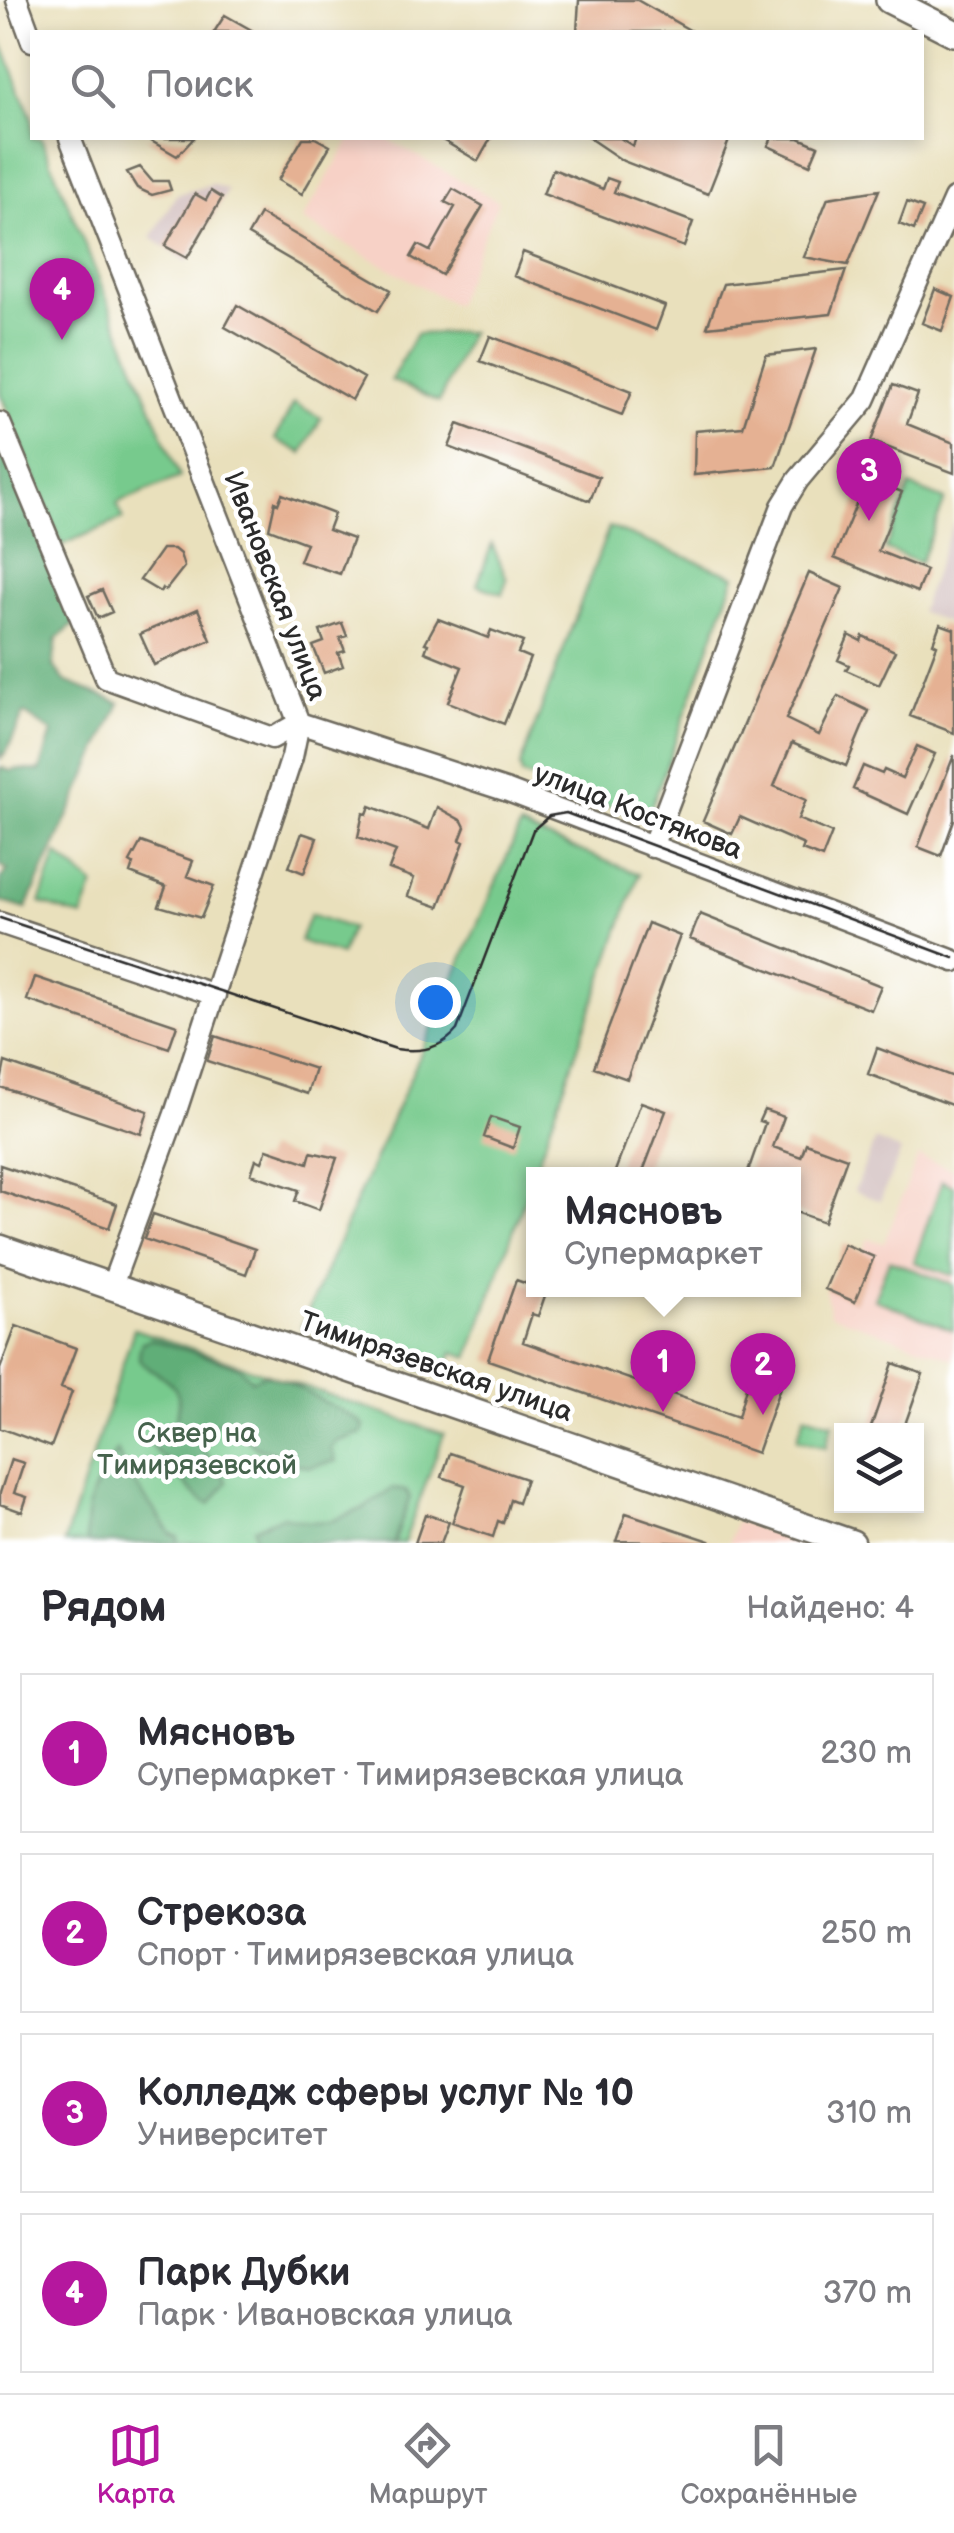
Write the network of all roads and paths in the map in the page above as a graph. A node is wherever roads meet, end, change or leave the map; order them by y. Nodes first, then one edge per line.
1 (16, 0) edge
2 (890, 0) edge
3 (954, 32) edge
4 (30, 36) edge
5 (71, 140) edge
6 (954, 199) edge
7 (0, 422) edge
8 (299, 724) junction
9 (652, 848) junction
10 (0, 923) edge
11 (954, 961) edge
12 (214, 996) junction
13 (0, 1248) edge
14 (112, 1288) junction
15 (852, 1543) edge

1 - 4 street
2 - 3 main road
5 - 8 street, Ивановская улица
6 - 9 street
7 - 8 street
8 - 9 street, улица Костякова
8 - 12 street, Ивановская улица
9 - 11 street, улица Костякова
10 - 12 street
12 - 14 street, Ивановская улица
13 - 14 main road, Тимирязевская улица
14 - 15 main road, Тимирязевская улица

